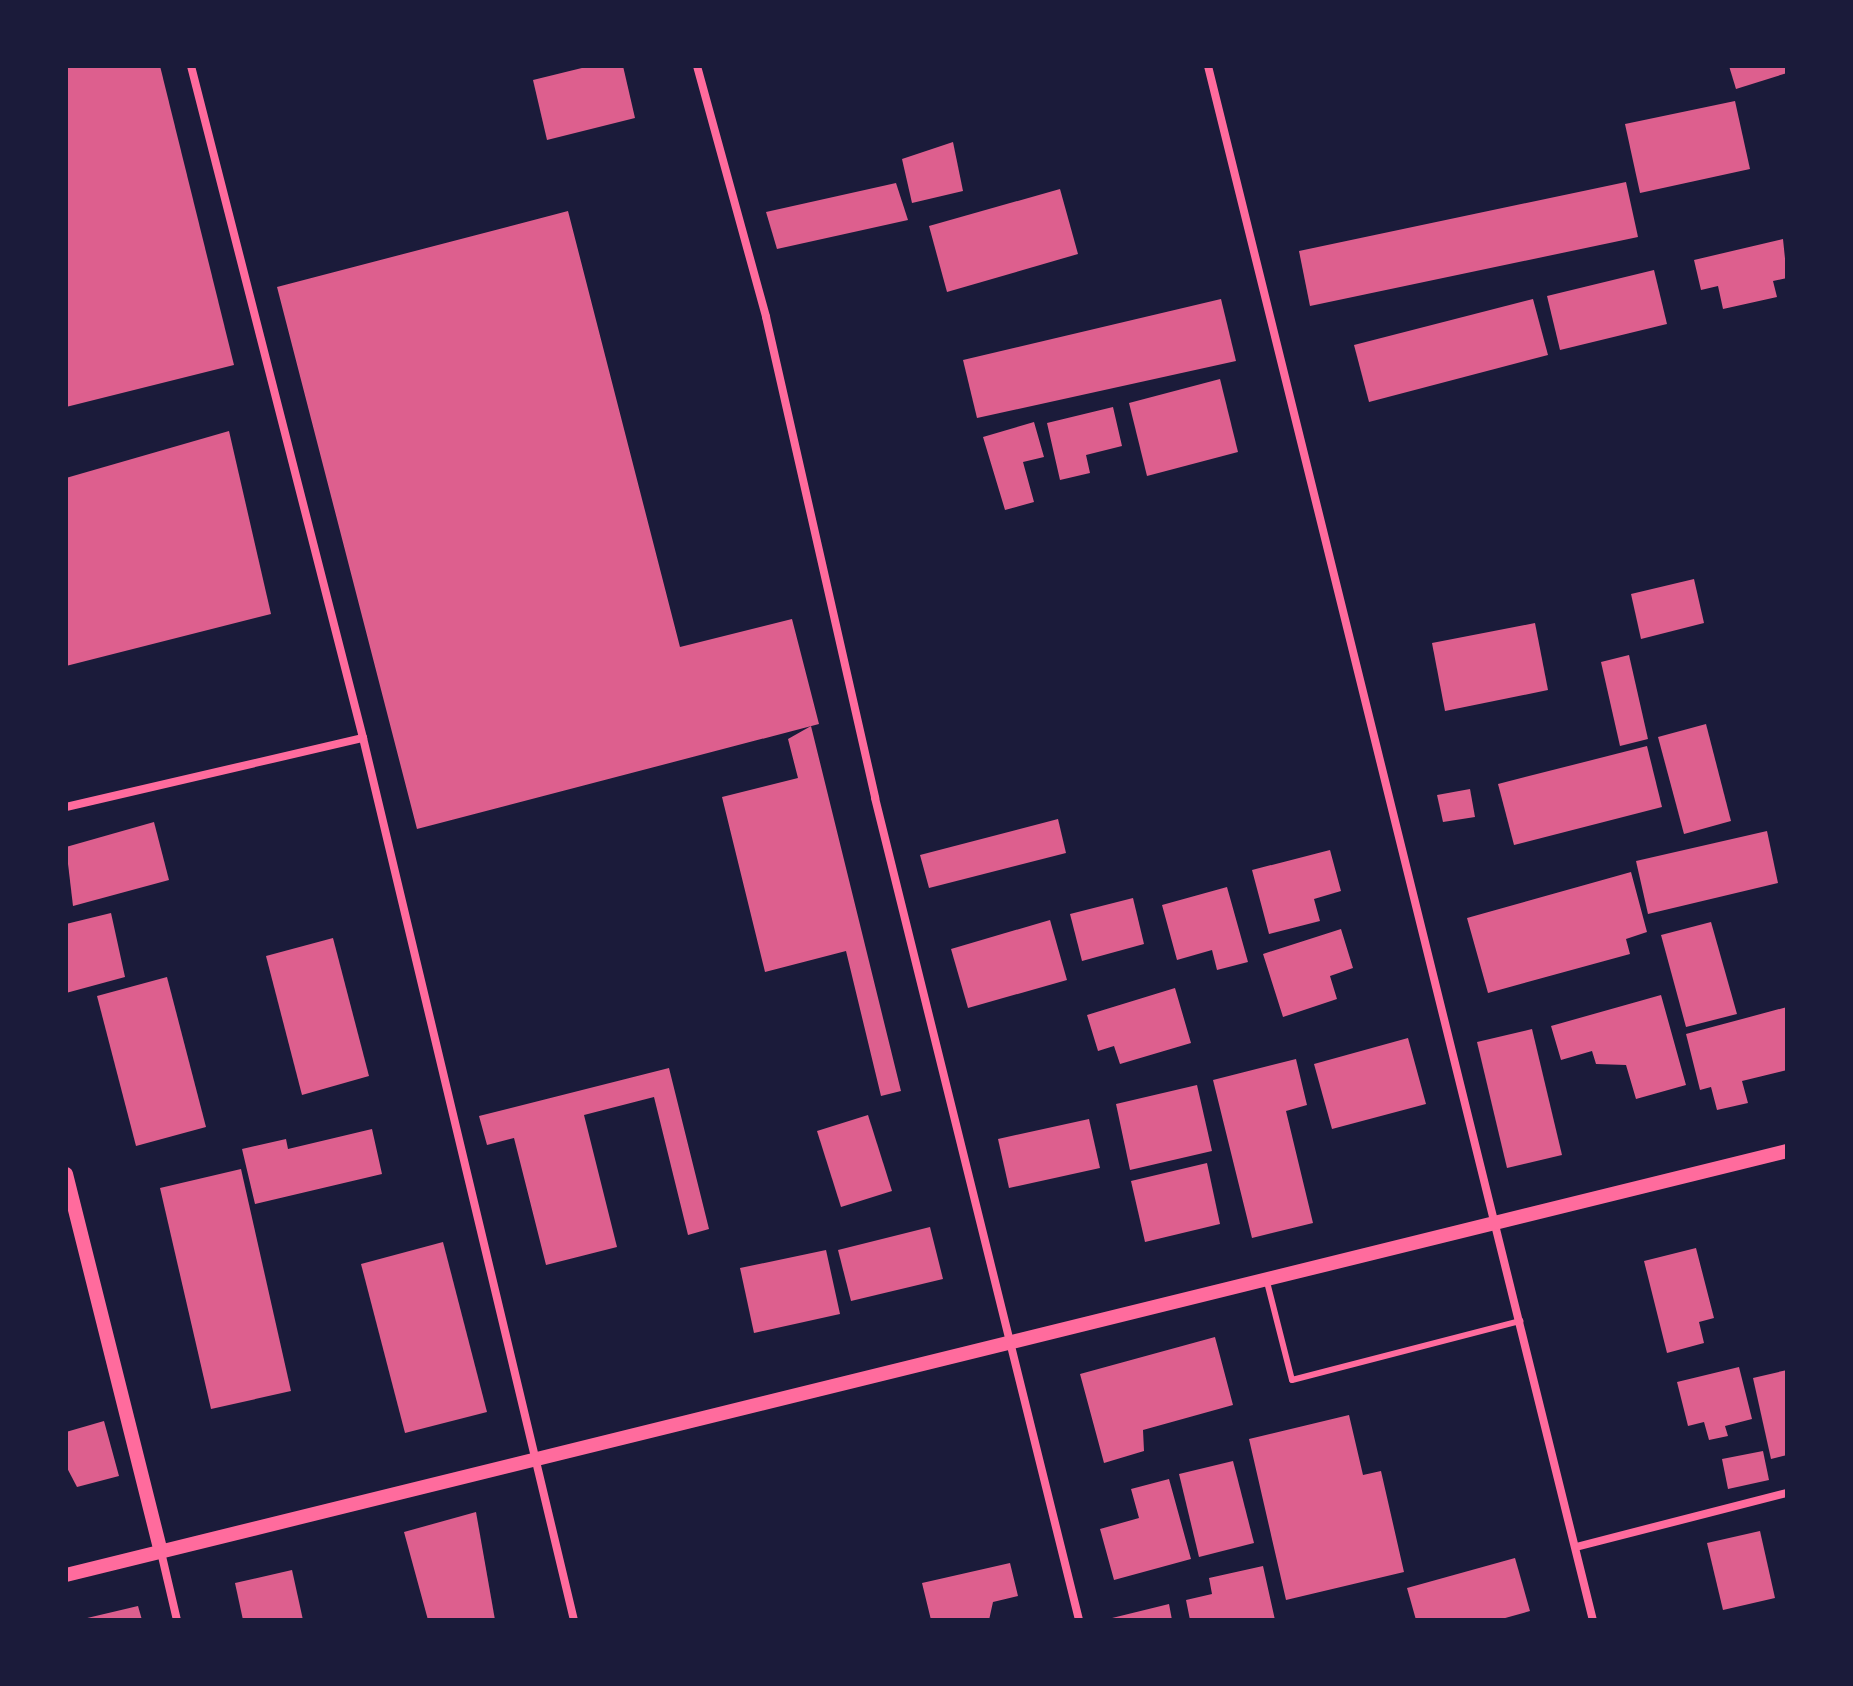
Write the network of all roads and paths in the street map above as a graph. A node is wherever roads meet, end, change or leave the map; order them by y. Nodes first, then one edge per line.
1 (191, 66) edge
2 (697, 66) edge
3 (1208, 66) edge
4 (363, 738) junction
5 (66, 807) edge
6 (1787, 1151) edge
7 (66, 1174) edge
8 (1496, 1224) junction
9 (1267, 1282) junction
10 (1520, 1321) junction
11 (1013, 1347) junction
12 (536, 1460) junction
13 (1787, 1493) edge
14 (1576, 1547) junction
15 (161, 1552) junction
16 (66, 1575) edge
17 (177, 1620) edge
18 (574, 1620) edge
19 (1079, 1620) edge
20 (1593, 1620) edge

1 - 4 street
2 - 11 street
3 - 8 street
4 - 5 street
4 - 12 street
6 - 8 street
7 - 15 street
8 - 9 street
8 - 10 street
9 - 10 lane
9 - 11 street
10 - 14 street
11 - 12 street
11 - 19 street
12 - 15 street
12 - 18 street
13 - 14 street
14 - 20 street
15 - 16 street
15 - 17 street

